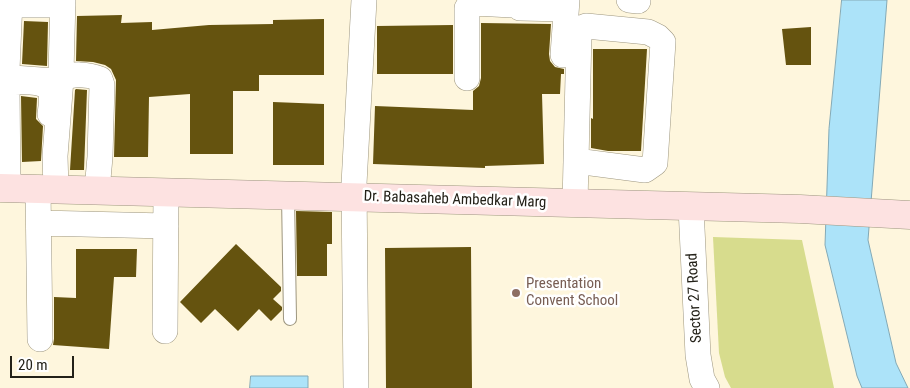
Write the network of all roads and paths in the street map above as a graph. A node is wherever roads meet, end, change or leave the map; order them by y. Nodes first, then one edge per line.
1 (364, 0) edge
2 (628, 0) edge
3 (638, 0) edge
4 (10, 2) edge
5 (51, 2) edge
6 (529, 4) edge
7 (467, 78) dead end
8 (561, 89) dead end
9 (576, 161) junction
10 (4, 188) edge
11 (48, 189) junction
12 (97, 190) junction
13 (166, 192) junction
14 (288, 196) junction
15 (354, 197) junction
16 (575, 204) junction
17 (691, 207) junction
18 (906, 215) edge
19 (39, 223) junction
20 (166, 226) junction
21 (290, 319) dead end
22 (165, 331) dead end
23 (40, 340) dead end
24 (356, 388) edge
25 (707, 388) edge

1 - 15 street
2 - 3 street
4 - 5 street
4 - 5 street
6 - 7 street
6 - 8 street
9 - 9 street
9 - 16 street
10 - 11 street, Dr. Babasaheb Ambedkar Marg
10 - 11 street
11 - 12 street, Dr. Babasaheb Ambedkar Marg
11 - 12 street
11 - 19 street
12 - 13 street, Dr. Babasaheb Ambedkar Marg
13 - 14 street, Dr. Babasaheb Ambedkar Marg
13 - 20 street
14 - 15 street, Dr. Babasaheb Ambedkar Marg
14 - 21 lane
15 - 16 street, Dr. Babasaheb Ambedkar Marg
15 - 24 street
16 - 17 street, Dr. Babasaheb Ambedkar Marg
17 - 18 street, Dr. Babasaheb Ambedkar Marg
17 - 25 street, Sector 27 Road
19 - 20 street
19 - 23 street
20 - 22 street

